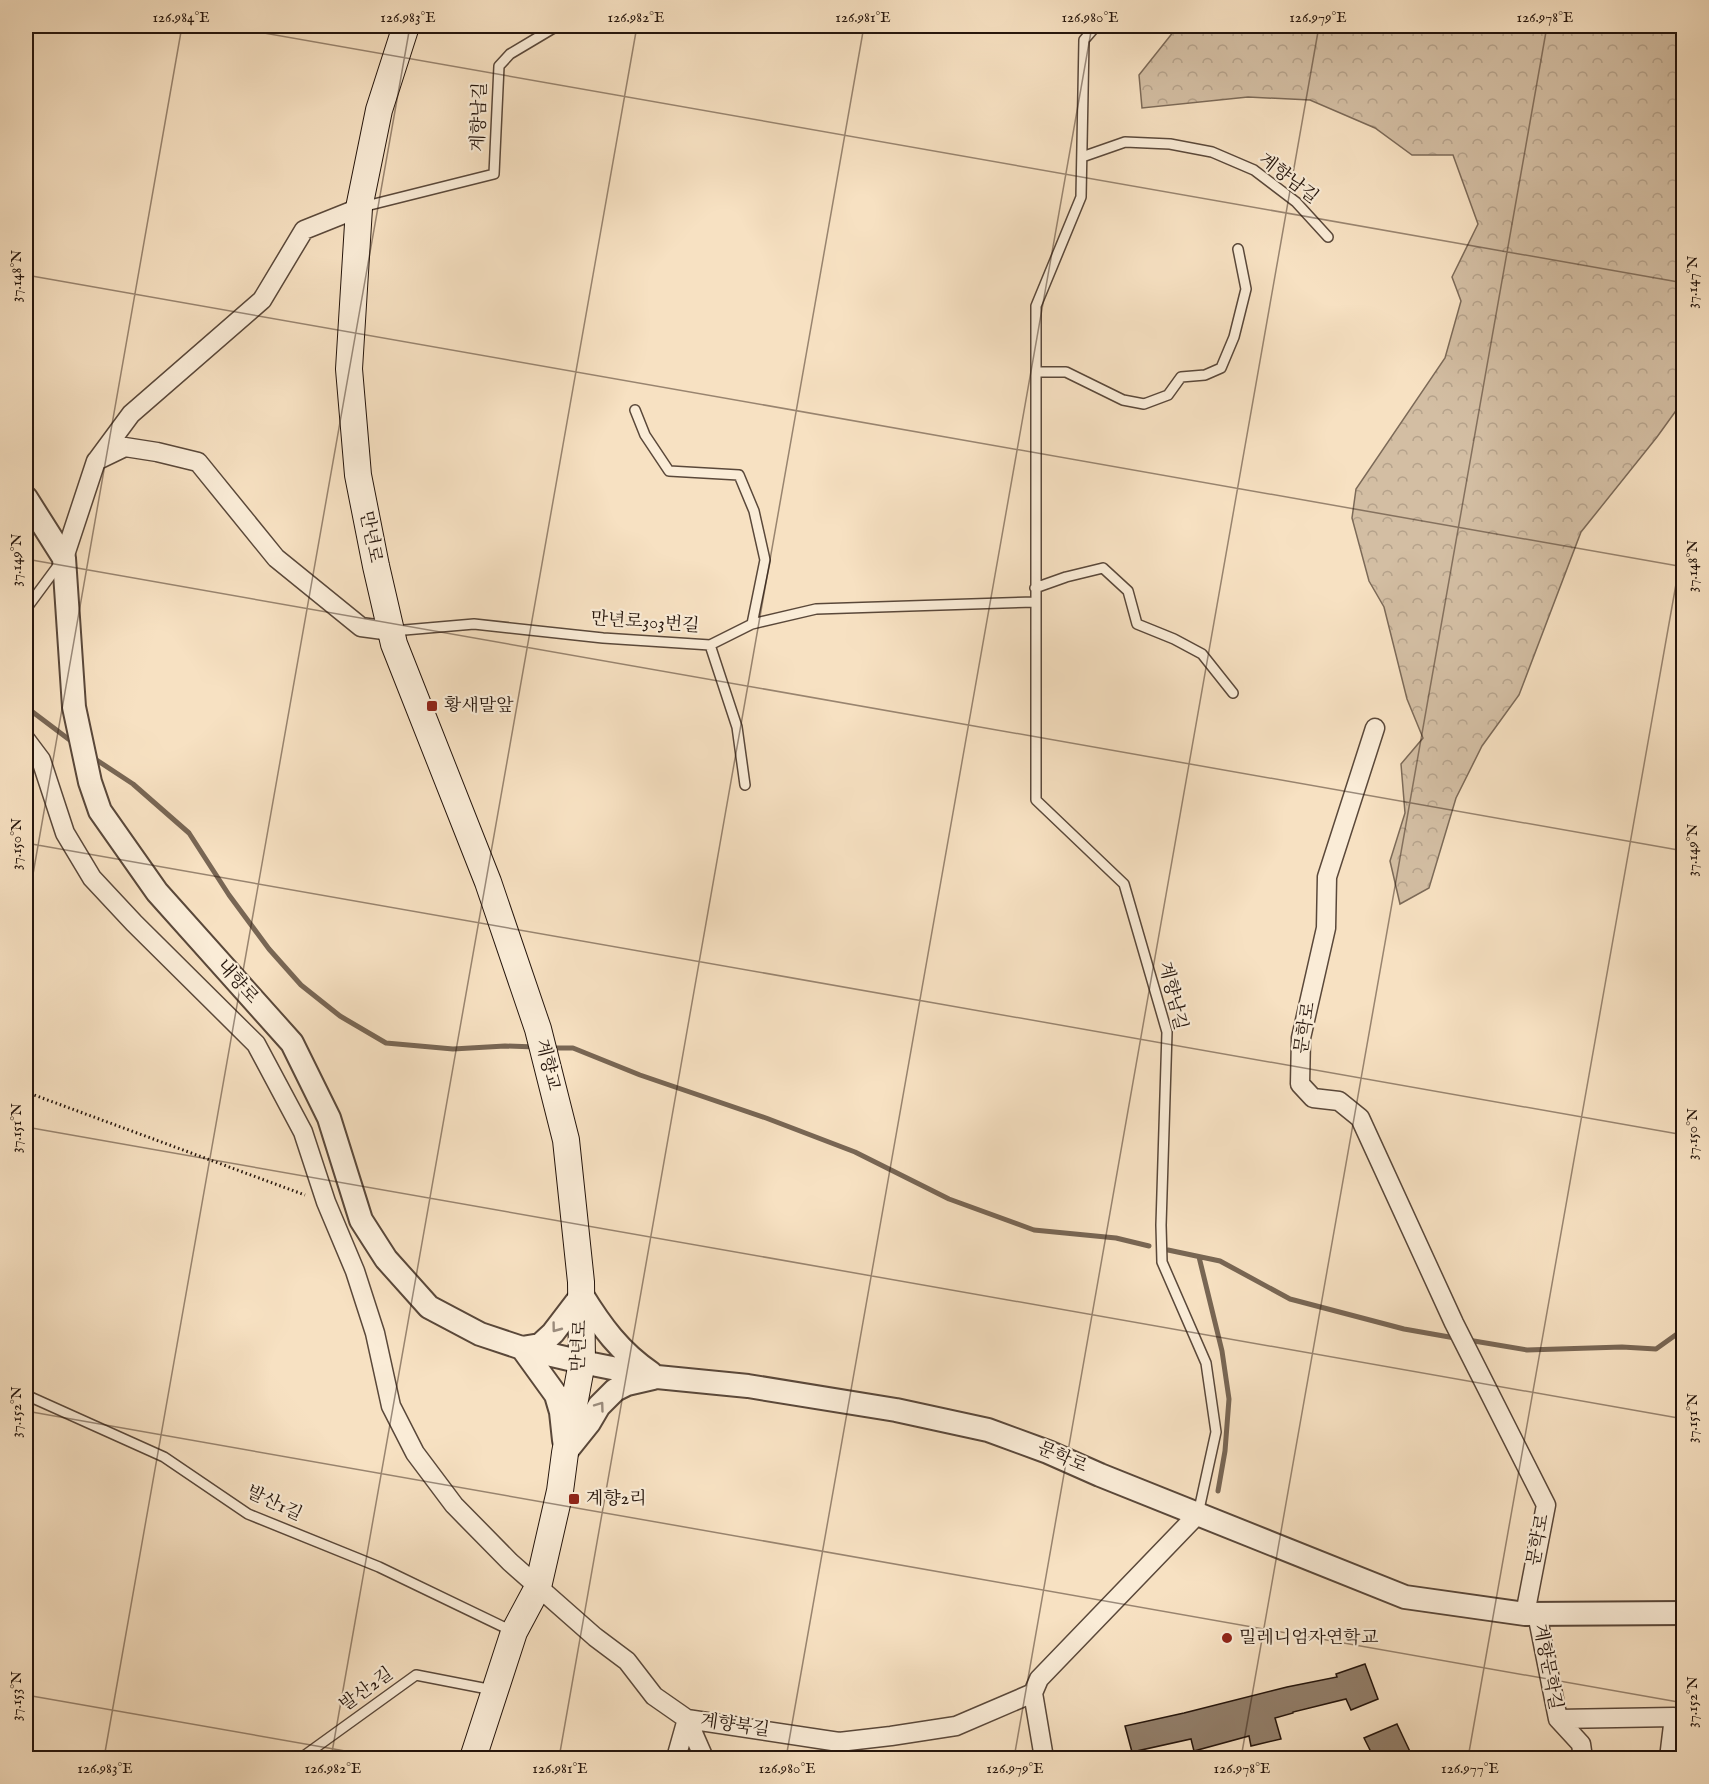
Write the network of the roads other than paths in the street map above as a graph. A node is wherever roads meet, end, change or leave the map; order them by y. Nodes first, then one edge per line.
1 (406, 26) edge
2 (557, 26) edge
3 (600, 26) edge
4 (706, 26) edge
5 (1096, 26) edge
6 (1082, 157) junction
7 (359, 208) junction
8 (1328, 237) dead end
9 (1238, 249) dead end
10 (1036, 372) junction
11 (635, 410) dead end
12 (96, 461) junction
13 (26, 498) edge
14 (64, 558) junction
15 (1035, 588) junction
16 (1035, 602) junction
17 (26, 609) edge
18 (752, 624) junction
19 (391, 631) junction
20 (710, 645) junction
21 (1233, 693) dead end
22 (1375, 728) dead end
23 (26, 740) edge
24 (745, 785) dead end
25 (538, 1029) joint
26 (556, 1102) joint
27 (582, 1294) junction
28 (522, 1348) junction
29 (582, 1362) junction
30 (657, 1377) junction
31 (26, 1395) edge
32 (565, 1453) junction
33 (1198, 1514) junction
34 (538, 1587) junction
35 (1683, 1613) edge
36 (1531, 1614) junction
37 (514, 1632) junction
38 (495, 1691) junction
39 (1033, 1693) junction
40 (687, 1719) junction
41 (1558, 1719) junction
42 (301, 1758) edge
43 (473, 1758) edge
44 (676, 1758) edge
45 (704, 1758) edge
46 (1044, 1758) edge
47 (1583, 1758) edge
48 (1669, 1758) edge

1 - 7 main road, 만년로
2 - 7 lane, 계향남길
3 - 4 lane
5 - 6 lane, 계향남길
6 - 8 lane, 계향남길
6 - 10 lane, 계향남길
7 - 12 street
7 - 19 main road, 만년로
9 - 10 lane
10 - 15 lane, 계향남길
11 - 18 lane
12 - 14 street
12 - 19 street
13 - 14 street, 내향로
14 - 17 lane
14 - 28 street, 내향로
15 - 16 lane, 계향남길
15 - 21 lane
16 - 18 lane, 만년로303번길
16 - 33 lane, 계향남길
18 - 20 lane, 만년로303번길
19 - 20 lane, 만년로303번길
19 - 25 main road, 만년로
20 - 24 lane
22 - 36 street, 문학로
23 - 34 street
25 - 26 main road, 계향교
26 - 27 main road, 만년로
27 -> 28 street
27 - 29 main road, 만년로
27 - 30 street
28 - 29 street, 내향로
28 - 32 street
29 - 30 street, 문학로
29 - 32 main road, 만년로
32 -> 30 street
30 - 33 street, 문학로
31 - 37 lane, 발산1길
32 - 34 main road, 만년로
33 - 36 street, 문학로
33 - 39 street
34 - 37 main road, 만년로
34 - 40 street
35 - 36 street, 문학로
36 - 41 street, 계향문학길
37 - 38 main road, 만년로
38 - 42 lane, 발산2길
38 - 43 main road, 만년로
39 - 40 street, 계향북길
39 - 46 street
40 - 44 street
40 - 45 street, 계향북길
41 - 47 street, 계향문학길
41 - 48 street, 계향문학길

